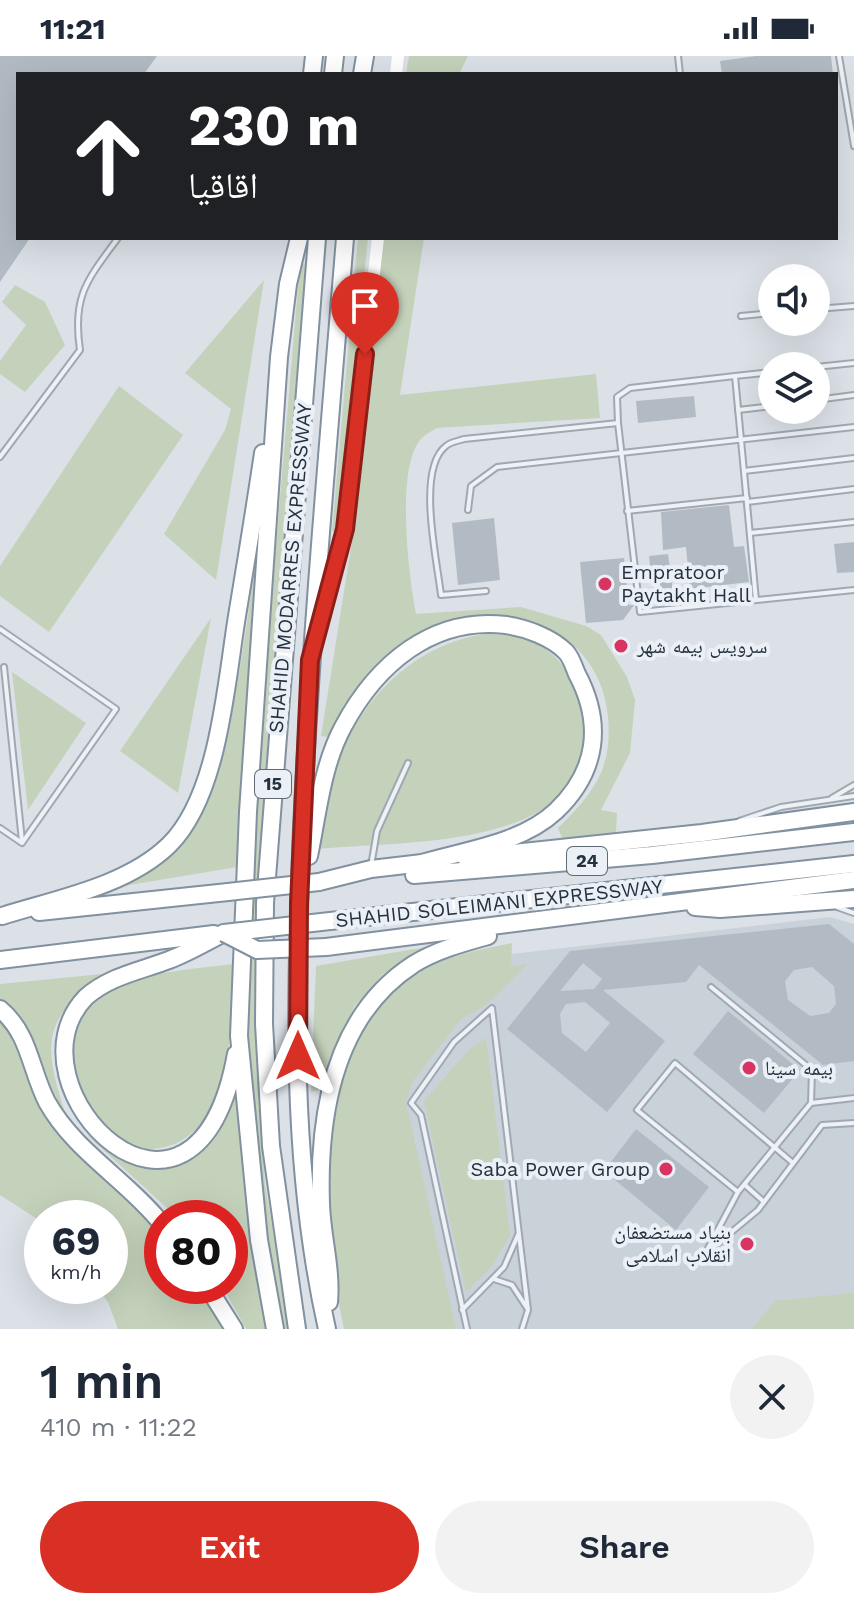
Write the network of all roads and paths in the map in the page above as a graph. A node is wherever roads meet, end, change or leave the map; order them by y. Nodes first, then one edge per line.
1 (839, 56) edge
2 (854, 146) edge
3 (117, 240) edge
4 (296, 240) edge
5 (317, 240) edge
6 (345, 240) edge
7 (378, 240) edge
8 (854, 306) edge
9 (830, 308) edge
10 (758, 314) edge
11 (741, 316) dead end
12 (279, 357) junction
13 (854, 363) edge
14 (830, 366) edge
15 (758, 374) edge
16 (735, 376) junction
17 (854, 395) edge
18 (830, 398) edge
19 (758, 408) edge
20 (738, 410) junction
21 (618, 423) junction
22 (854, 427) edge
23 (741, 440) junction
24 (620, 453) junction
25 (0, 457) edge
26 (854, 458) edge
27 (744, 471) junction
28 (854, 489) edge
29 (747, 500) junction
30 (468, 510) dead end
31 (627, 511) junction
32 (854, 522) edge
33 (750, 533) junction
34 (854, 590) edge
35 (486, 591) dead end
36 (756, 600) junction
37 (0, 629) edge
38 (310, 660) junction
39 (4, 667) dead end
40 (408, 763) dead end
41 (854, 785) edge
42 (854, 796) edge
43 (828, 799) junction
44 (854, 812) edge
45 (0, 828) edge
46 (854, 832) edge
47 (702, 833) junction
48 (22, 843) junction
49 (422, 863) junction
50 (854, 864) edge
51 (371, 869) junction
52 (854, 880) edge
53 (319, 882) junction
54 (854, 899) edge
55 (819, 903) junction
56 (299, 904) junction
57 (665, 905) junction
58 (854, 913) edge
59 (1, 916) edge
60 (530, 923) junction
61 (224, 933) junction
62 (0, 960) edge
63 (711, 987) dead end
64 (0, 1009) edge
65 (239, 1036) junction
66 (854, 1098) edge
67 (811, 1103) junction
68 (854, 1123) edge
69 (775, 1147) junction
70 (793, 1163) junction
71 (744, 1184) junction
72 (738, 1192) junction
73 (764, 1202) junction
74 (144, 1206) edge
75 (519, 1233) junction
76 (494, 1279) junction
77 (218, 1304) edge
78 (462, 1310) junction
79 (528, 1310) junction
80 (327, 1326) edge
81 (234, 1329) edge
82 (275, 1329) edge
83 (297, 1329) edge
84 (467, 1329) edge
85 (522, 1329) edge

1 - 2 lane
3 - 25 lane
4 - 12 highway
5 - 83 highway, SHAHID MODARRES EXPRESSWAY / 15
6 - 38 highway, SHAHID MODARRES EXPRESSWAY / 15
7 - 38 main road
8 - 9 lane
10 - 11 lane
12 - 59 highway
12 - 65 highway
13 - 14 lane
15 - 16 lane
16 - 20 lane
16 - 21 lane
17 - 18 lane
19 - 20 lane
20 - 23 lane
21 - 24 lane
21 - 35 lane
22 - 23 lane
23 - 24 lane
23 - 27 lane
24 - 30 lane
24 - 31 lane
26 - 27 lane
27 - 29 lane
28 - 29 lane
29 - 31 lane
29 - 33 lane
31 - 36 lane
32 - 33 lane
33 - 36 lane
34 - 36 lane
37 - 48 lane
38 - 56 highway, SHAHID MODARRES EXPRESSWAY / 15
39 - 48 lane
40 - 51 lane
41 - 43 lane
42 - 43 lane
43 - 47 lane
44 - 47 highway
45 - 48 lane
46 - 53 highway, SHAHID SOLEIMANI EXPRESSWAY / 24
47 - 49 highway
49 - 51 highway
49 - 56 highway
50 - 61 highway, SHAHID SOLEIMANI EXPRESSWAY / 24, bridge
51 - 53 highway
52 - 57 highway
53 - 59 highway, 24, bridge
54 - 55 highway
55 - 57 highway
55 - 58 lane
56 - 80 highway, SHAHID MODARRES EXPRESSWAY / 15
57 - 60 highway
60 - 61 highway, bridge
60 - 80 highway
61 - 62 highway, SHAHID SOLEIMANI EXPRESSWAY / 24
61 - 65 highway
63 - 67 lane
64 - 74 highway
65 - 82 highway
66 - 67 lane
67 - 69 lane
68 - 70 lane
69 - 70 lane
69 - 71 lane
69 - 72 lane
70 - 73 lane
71 - 72 lane
71 - 73 lane
72 - 73 lane
75 - 76 lane
75 - 78 lane
75 - 79 lane
76 - 78 lane
76 - 79 lane
77 - 81 highway
78 - 84 lane
79 - 85 lane

